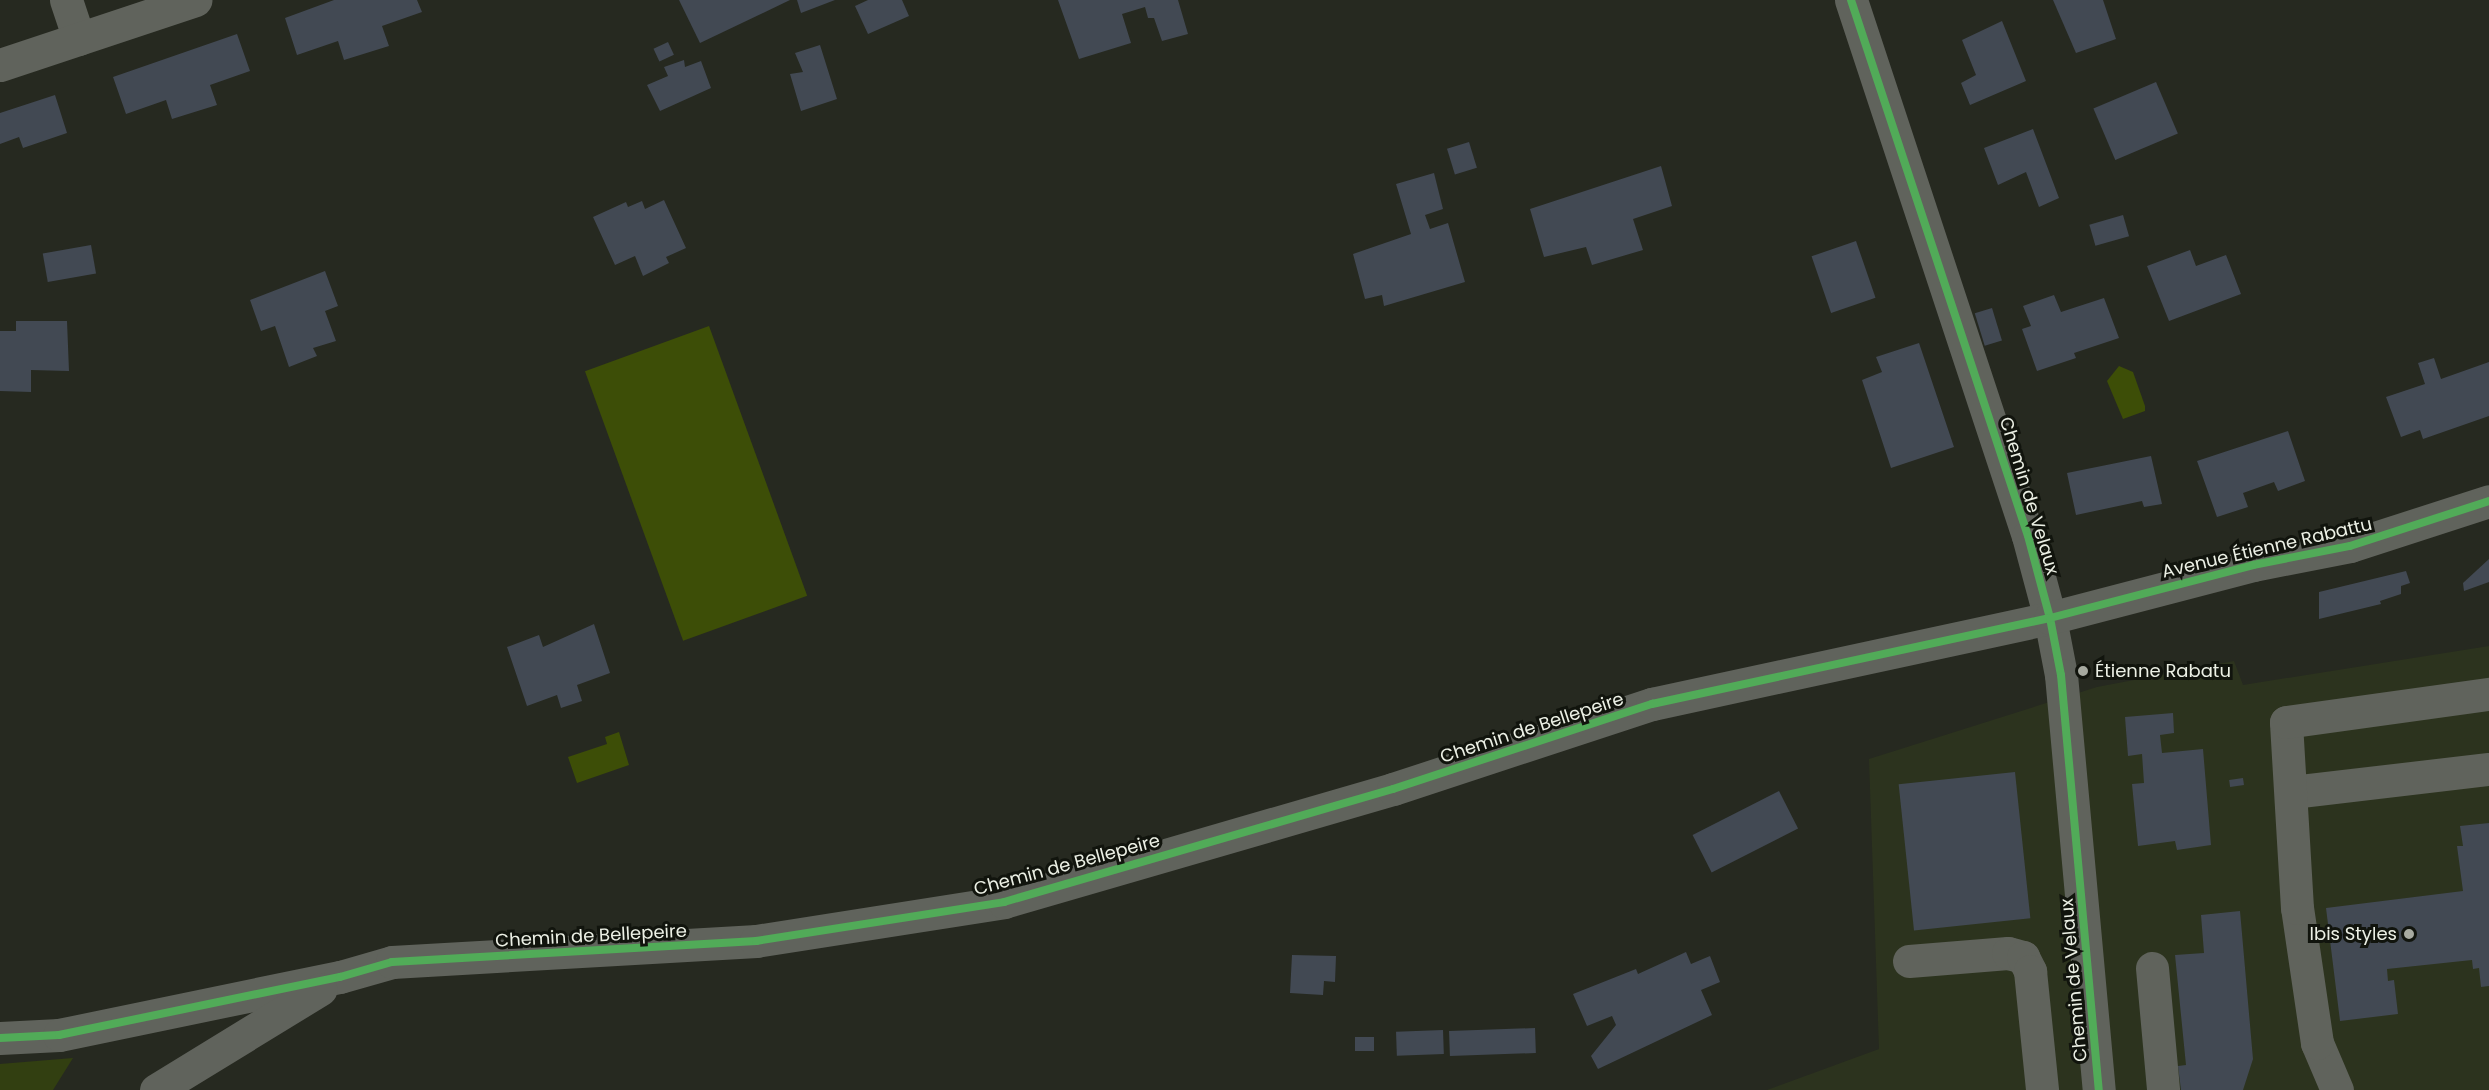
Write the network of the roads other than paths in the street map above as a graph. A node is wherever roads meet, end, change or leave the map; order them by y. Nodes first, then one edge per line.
1 (66, 0) edge
2 (195, 0) edge
3 (1851, 0) edge
4 (79, 39) junction
5 (0, 65) edge
6 (2489, 501) edge
7 (2050, 618) junction
8 (2489, 694) edge
9 (2489, 769) edge
10 (2292, 792) junction
11 (1908, 961) dead end
12 (2152, 968) dead end
13 (340, 977) junction
14 (0, 1038) edge
15 (156, 1090) edge
16 (2043, 1090) edge
17 (2099, 1090) edge
18 (2163, 1090) edge
19 (2337, 1090) edge

1 - 4 street
2 - 4 street
3 - 7 street, Chemin de Velaux
4 - 5 street
6 - 7 street, Avenue Étienne Rabattu
7 - 13 street, Chemin de Bellepeire
7 - 17 street, Chemin de Velaux
8 - 10 street
9 - 10 street
10 - 19 street
11 - 16 street
12 - 18 street
13 - 14 street, Chemin de Bellepeire
13 - 15 street

